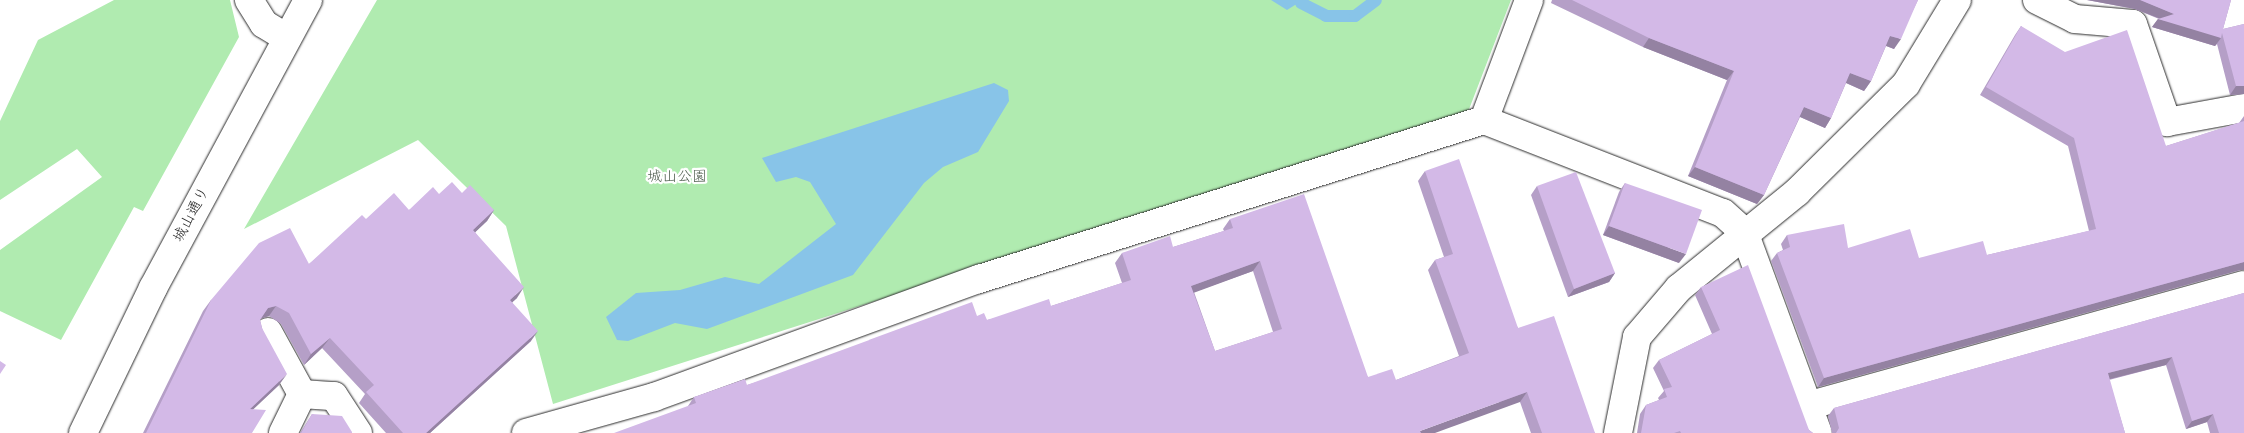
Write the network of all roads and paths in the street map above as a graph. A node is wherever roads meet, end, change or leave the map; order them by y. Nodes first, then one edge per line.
1 (249, 0) edge
2 (308, 0) edge
3 (1530, 0) edge
4 (1957, 0) edge
5 (2037, 0) edge
6 (287, 38) junction
7 (2244, 108) edge
8 (1484, 120) junction
9 (1744, 232) junction
10 (2244, 285) edge
11 (268, 332) dead end
12 (302, 394) junction
13 (1807, 406) junction
14 (83, 433) edge
15 (283, 433) edge
16 (358, 433) edge
17 (526, 433) edge
18 (1618, 433) edge
19 (1818, 433) edge

1 - 6 street
2 - 6 street, 城山通り
3 - 8 street
4 - 9 street
5 - 7 street
6 - 14 street, 城山通り
8 - 9 street
8 - 17 street
9 - 13 street
9 - 18 street
10 - 13 street
11 - 12 street
12 - 15 street
12 - 16 street
13 - 19 street

